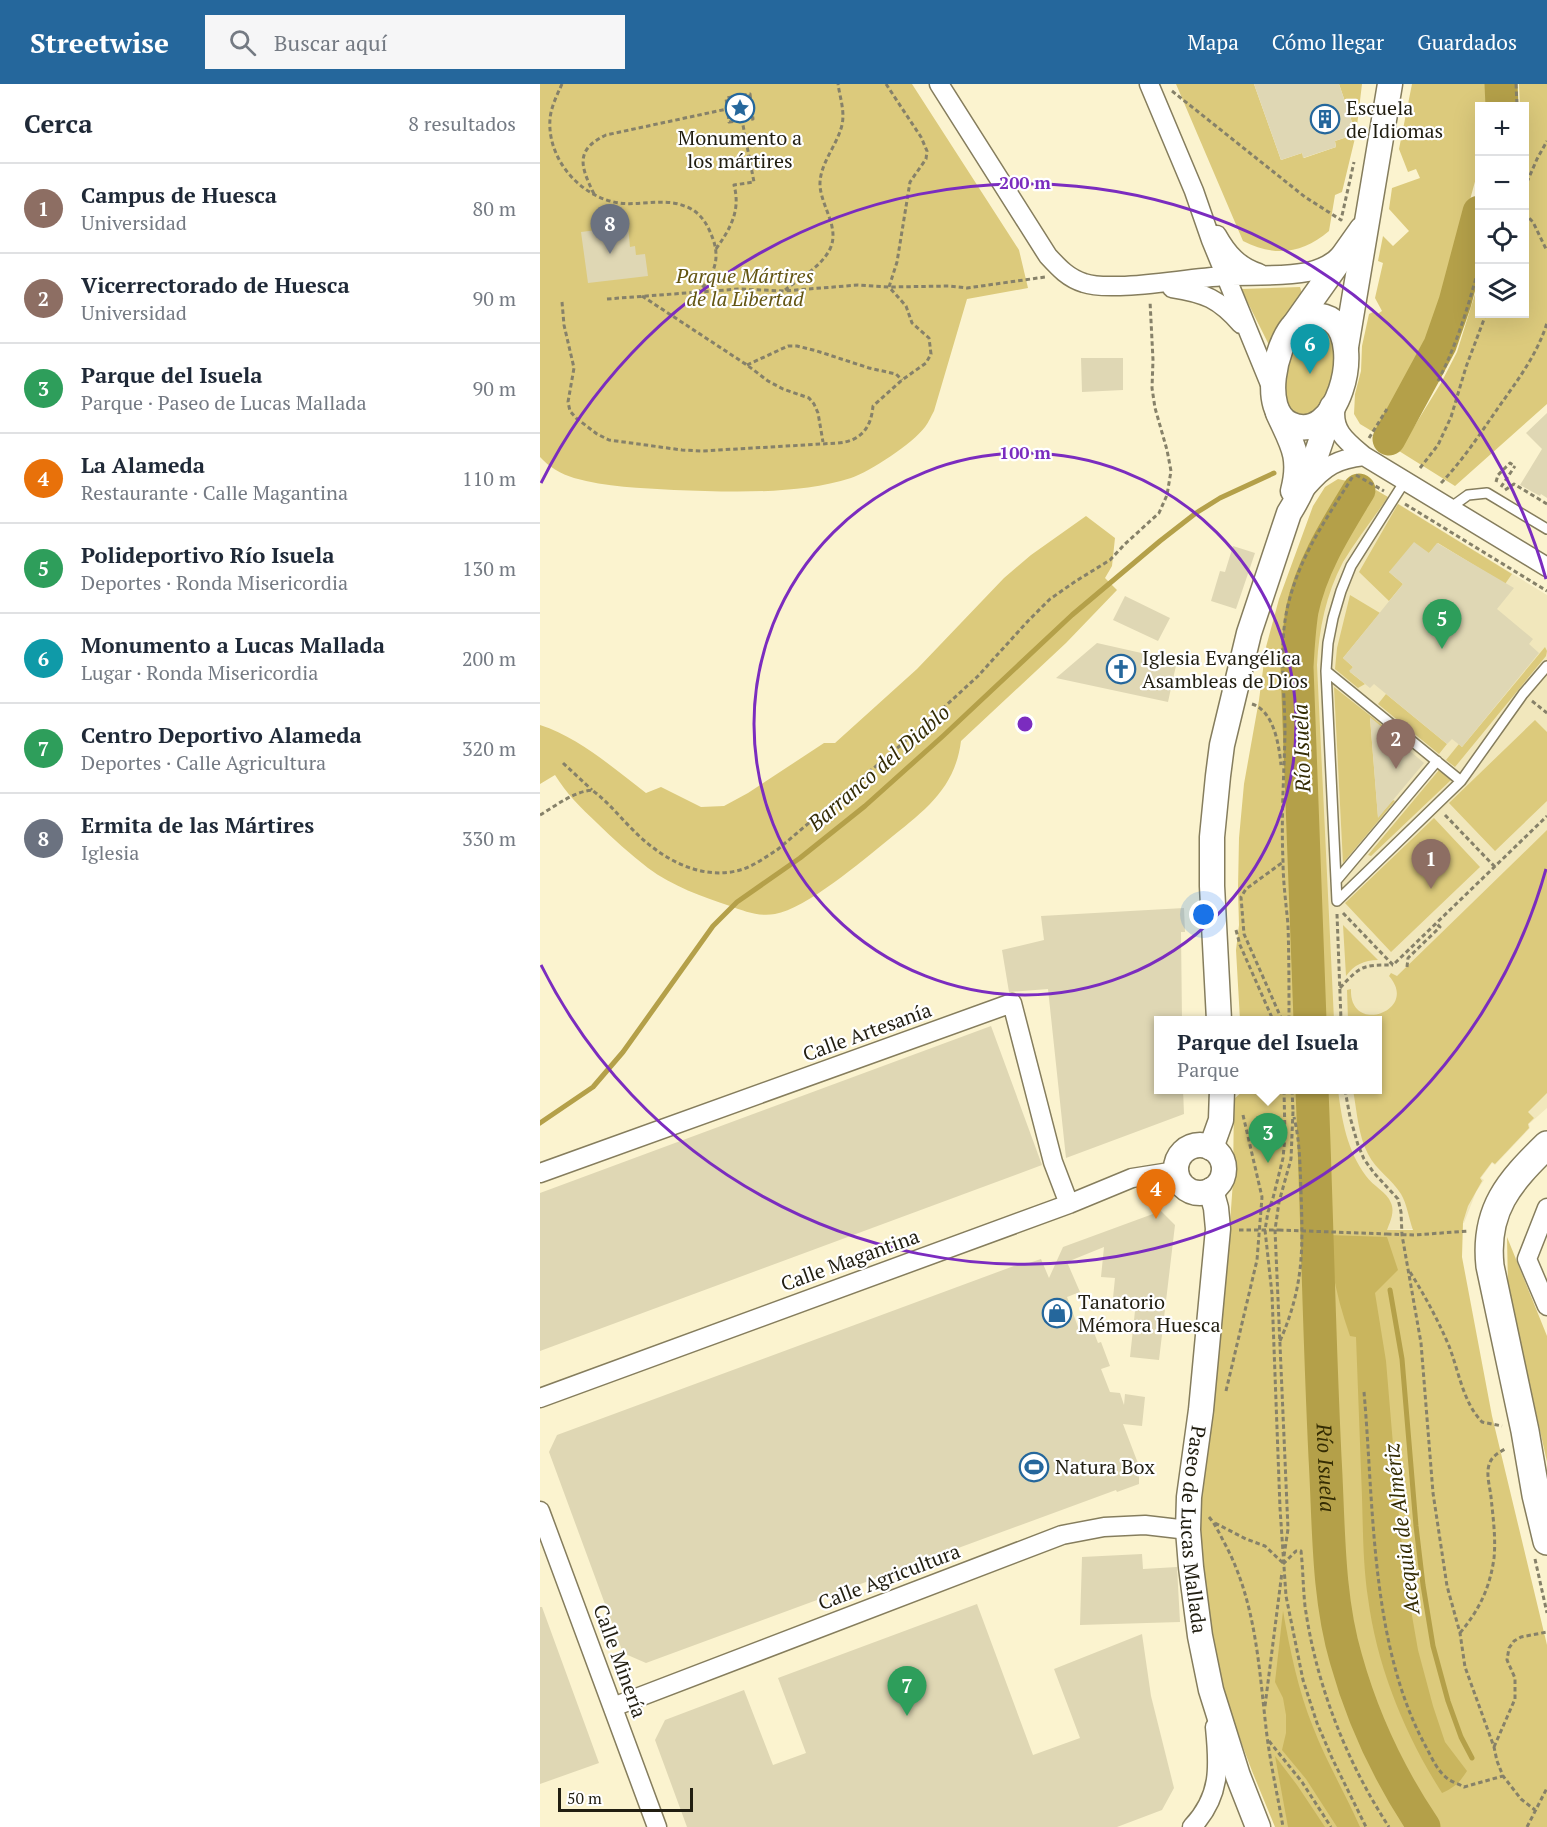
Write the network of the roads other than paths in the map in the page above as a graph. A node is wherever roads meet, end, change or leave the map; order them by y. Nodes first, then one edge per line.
1 (939, 84) edge
2 (1390, 84) edge
3 (1158, 85) edge
4 (1194, 191) junction
5 (1366, 225) junction
6 (1348, 248) junction
7 (1225, 276) junction
8 (1268, 276) junction
9 (1150, 285) junction
10 (1317, 291) junction
11 (1293, 326) junction
12 (1343, 339) junction
13 (1257, 349) junction
14 (1335, 403) junction
15 (1279, 409) junction
16 (1321, 440) junction
17 (1366, 448) junction
18 (1412, 476) junction
19 (1294, 505) junction
20 (1450, 508) junction
21 (1547, 529) edge
22 (1547, 567) edge
23 (1547, 666) edge
24 (1326, 671) junction
25 (1437, 761) junction
26 (1461, 781) junction
27 (1336, 880) junction
28 (1219, 1016) edge
29 (1222, 1094) edge
30 (1547, 1145) edge
31 (1211, 1148) junction
32 (1176, 1171) junction
33 (540, 1173) edge
34 (1211, 1190) junction
35 (1069, 1204) junction
36 (1547, 1208) edge
37 (1547, 1306) edge
38 (540, 1398) edge
39 (1513, 1435) junction
40 (1547, 1506) edge
41 (540, 1511) edge
42 (1188, 1530) junction
43 (1547, 1541) edge
44 (1210, 1690) junction
45 (613, 1707) junction
46 (1238, 1776) junction
47 (657, 1827) edge
48 (1192, 1827) edge
49 (1239, 1827) edge
50 (1258, 1827) edge

1 - 9 street
2 - 5 main road
3 - 4 street
4 - 7 street
4 - 8 street
5 - 6 main road
5 - 12 main road
6 - 8 street
6 - 10 main road
7 - 8 street
7 - 9 street
7 - 13 street
8 - 10 street
9 - 13 street
10 - 11 main road
10 - 12 street
11 - 12 main road
11 - 15 main road
12 - 14 main road
13 - 15 street
14 - 15 main road
14 - 16 main road
14 - 17 street
15 - 16 street
15 - 19 main road
16 - 17 street
16 - 19 main road
17 - 18 street
17 - 19 street
18 - 20 street
18 - 24 lane
19 - 28 main road
20 - 21 lane
20 - 22 street
23 - 26 lane
24 - 25 lane
24 - 27 lane
25 - 26 lane
25 - 27 lane
26 - 27 lane
29 - 31 main road
30 - 39 main road
31 - 32 main road
31 - 34 main road
32 - 34 main road
32 - 35 street, Calle Magantina
33 - 35 street, Calle Artesanía
34 - 42 main road, Paseo de Lucas Mallada
35 - 38 street, Calle Magantina
36 - 37 street
39 - 40 main road
39 - 43 main road
41 - 45 street, Calle Minería
42 - 44 main road, Paseo de Lucas Mallada
42 - 45 street, Calle Agricultura
44 - 46 main road, Paseo de Lucas Mallada
44 - 48 street
45 - 47 street, Calle Minería
46 - 49 main road
46 - 50 main road, Paseo de Lucas Mallada

